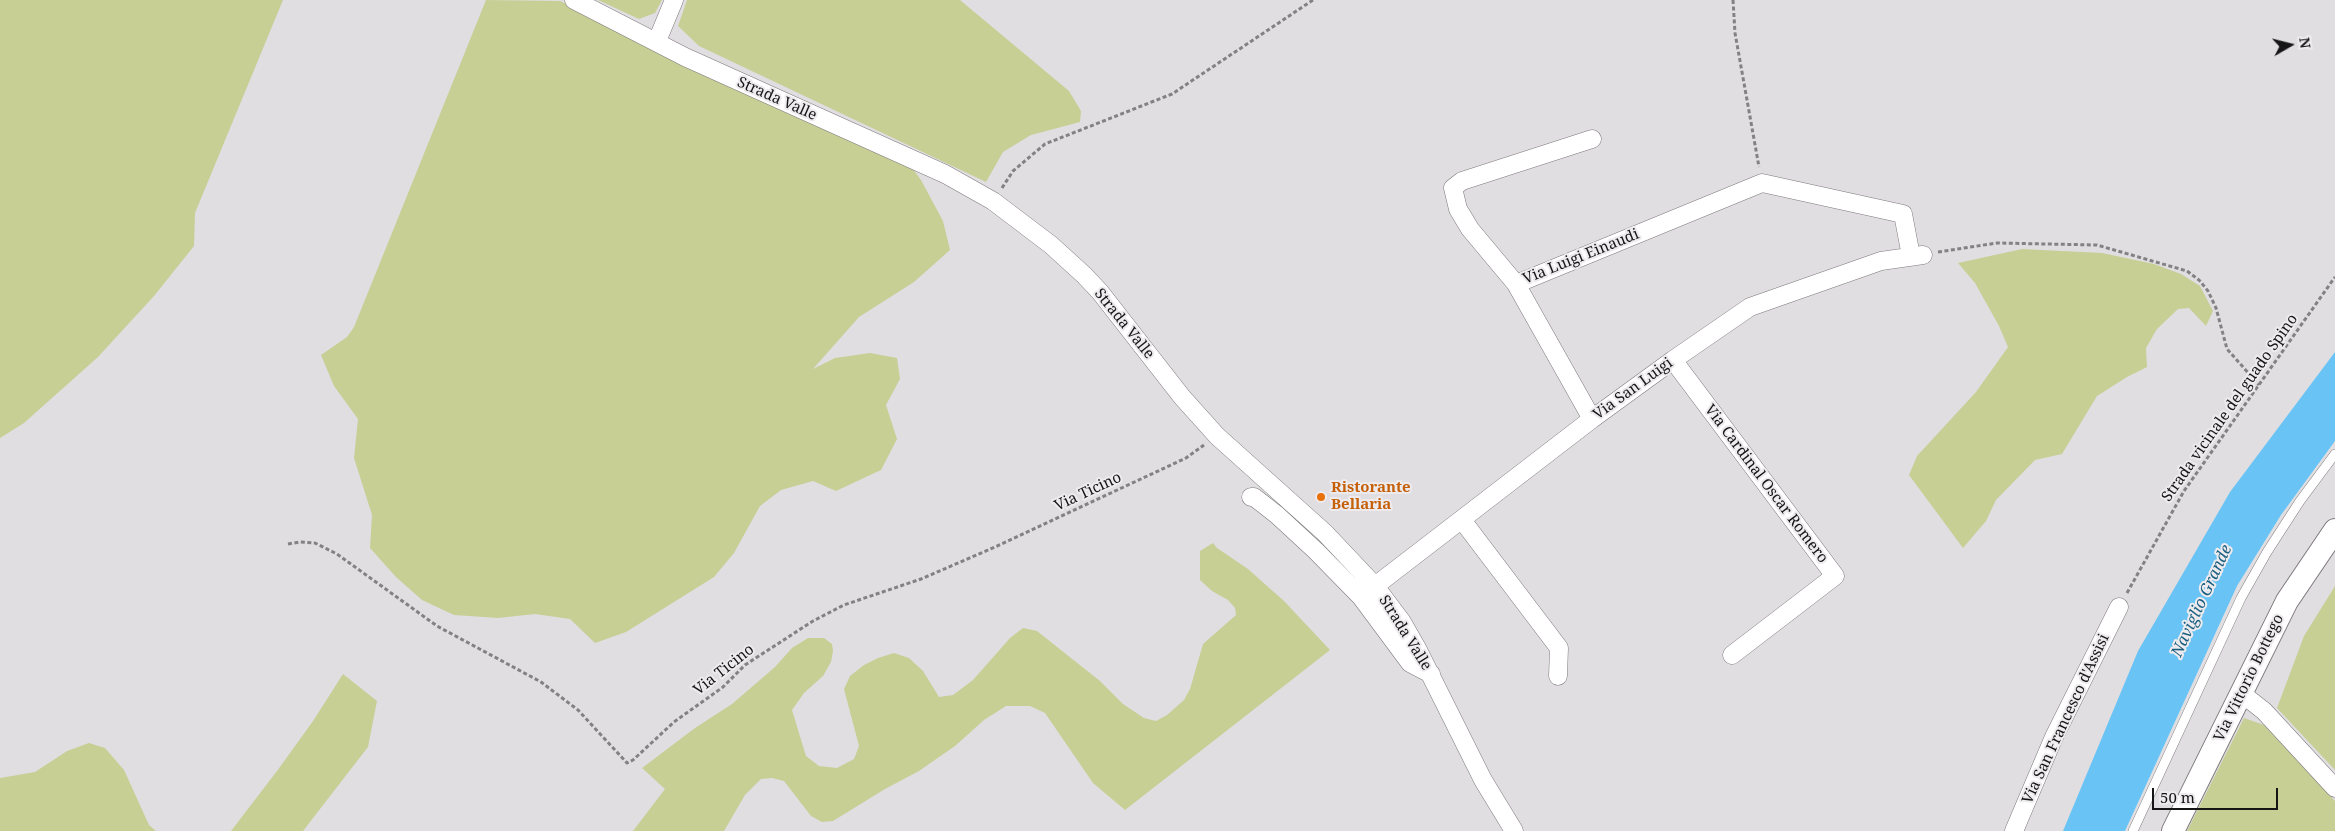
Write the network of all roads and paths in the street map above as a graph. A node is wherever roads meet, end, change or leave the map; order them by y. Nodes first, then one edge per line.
1 (574, 0) edge
2 (674, 0) edge
3 (1313, 0) edge
4 (1733, 0) edge
5 (657, 41) junction
6 (1592, 139) dead end
7 (1762, 183) junction
8 (993, 202) junction
9 (1917, 256) junction
10 (2335, 277) edge
11 (1516, 284) junction
12 (1672, 360) junction
13 (2259, 385) junction
14 (1592, 419) junction
15 (1217, 436) junction
16 (2335, 454) edge
17 (1250, 497) dead end
18 (1462, 520) junction
19 (2335, 530) edge
20 (288, 544) dead end
21 (1375, 586) junction
22 (2119, 607) joint
23 (1732, 655) dead end
24 (1431, 674) junction
25 (1558, 676) dead end
26 (2241, 693) junction
27 (2335, 788) edge
28 (1514, 831) edge
29 (2014, 831) edge
30 (2133, 831) edge
31 (2173, 831) edge

1 - 5 street, Strada Valle
2 - 5 street
3 - 8 path
4 - 7 path
5 - 8 street, Strada Valle
6 - 11 street
7 - 9 street
7 - 11 street, Via Luigi Einaudi
8 - 15 street, Strada Valle
9 - 12 street, Via San Luigi
9 - 13 path
10 - 13 path, Strada vicinale del guado Spino
11 - 14 street, Via Luigi Einaudi
12 - 14 street, Via San Luigi
12 - 23 street, Via Cardinal Oscar Romero
13 - 22 path, Strada vicinale del guado Spino
14 - 18 street, Via San Luigi
15 - 20 path, Via Ticino
15 - 21 street, Strada Valle
16 - 30 lane
17 - 24 street
18 - 21 street, Via San Luigi
18 - 25 street
19 - 26 street, Via Vittorio Bottego
21 - 24 street, Strada Valle
22 - 29 street, Via San Francesco d'Assisi
24 - 28 street, Strada Valle
26 - 27 street
26 - 31 street, Via Vittorio Bottego

